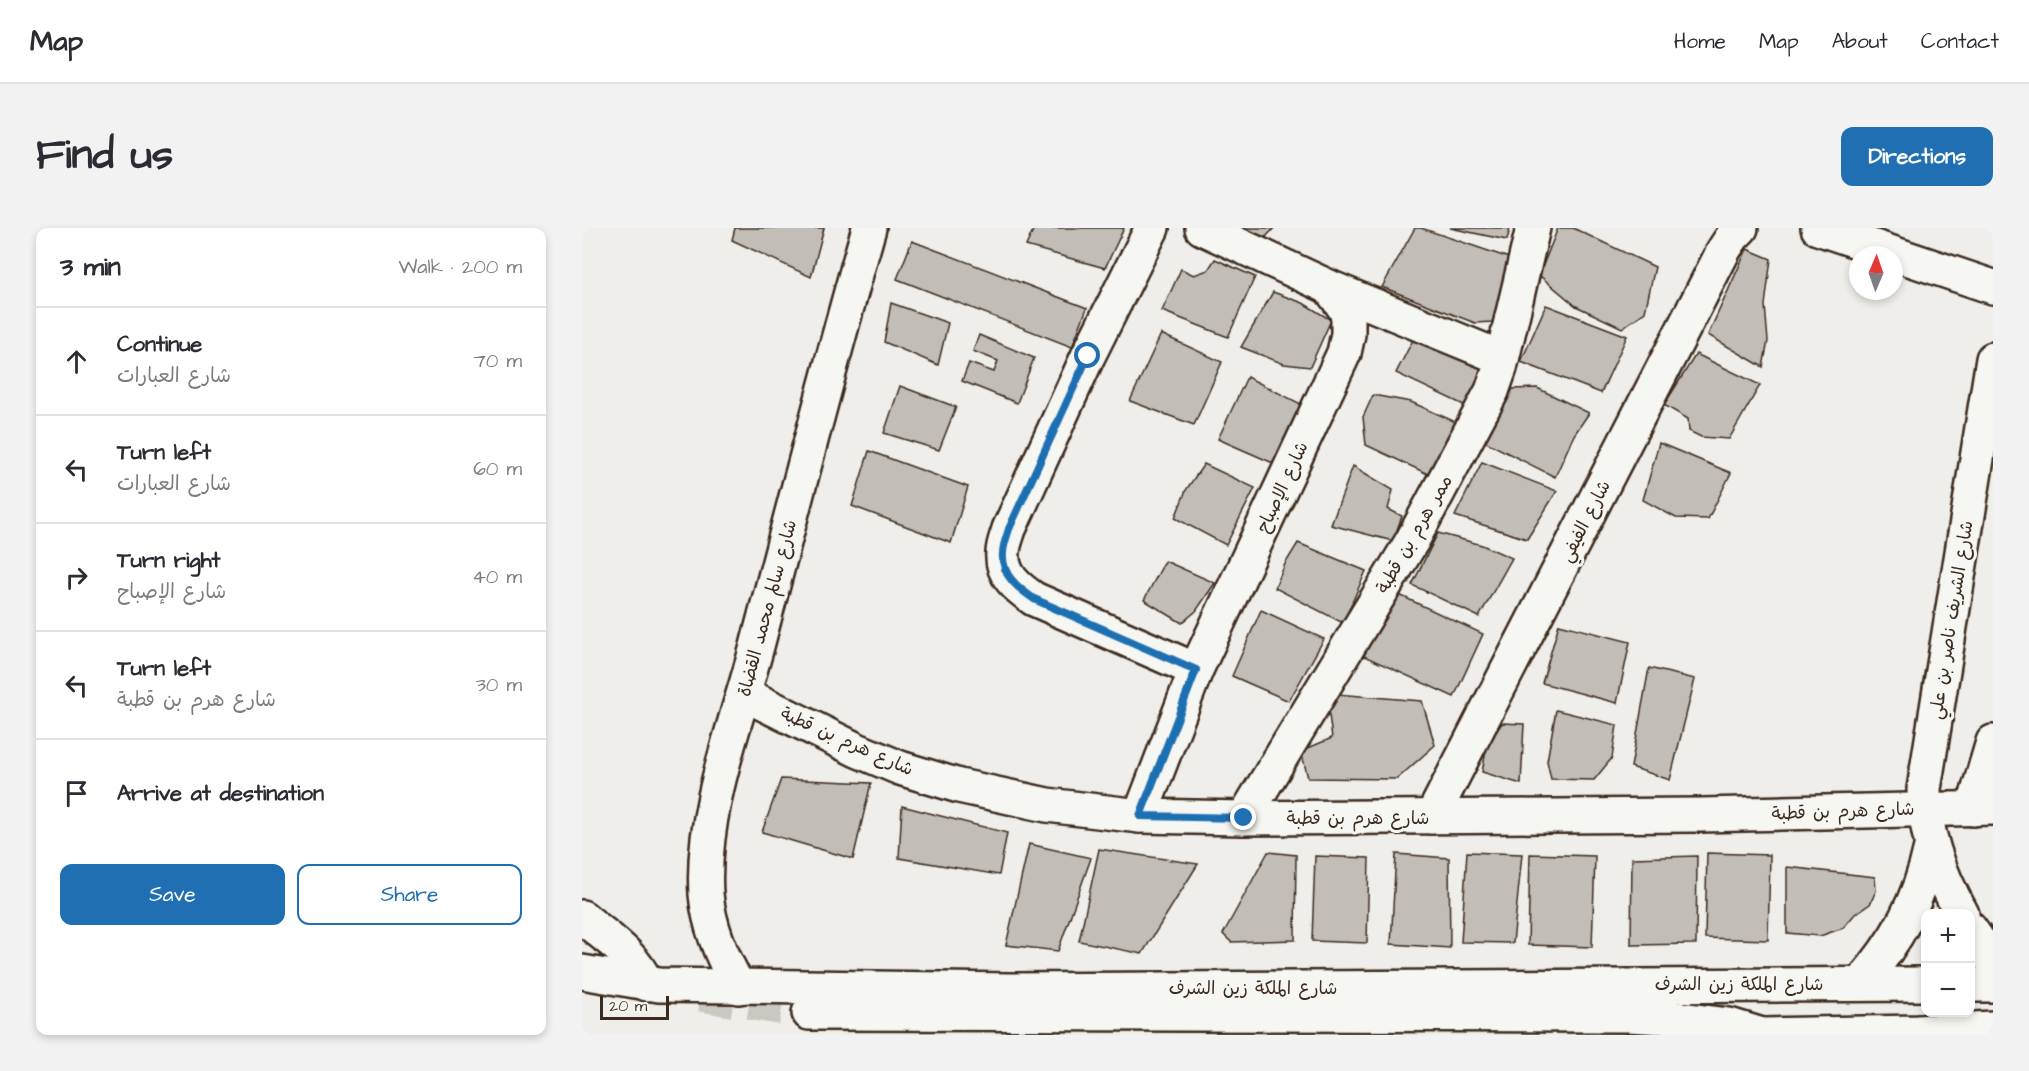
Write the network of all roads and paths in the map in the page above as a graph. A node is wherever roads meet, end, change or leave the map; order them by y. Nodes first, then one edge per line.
1 (869, 228) edge
2 (1152, 228) edge
3 (1202, 228) edge
4 (1533, 228) edge
5 (1741, 228) edge
6 (1818, 228) edge
7 (1329, 287) junction
8 (1993, 287) edge
9 (1502, 358) junction
10 (1993, 359) edge
11 (1196, 670) junction
12 (744, 694) junction
13 (1993, 742) edge
14 (1924, 809) junction
15 (1983, 809) edge
16 (1140, 816) junction
17 (1432, 817) junction
18 (1244, 818) junction
19 (1931, 846) junction
20 (1960, 909) edge
21 (582, 917) edge
22 (1975, 935) edge
23 (1993, 962) edge
24 (582, 972) edge
25 (647, 984) junction
26 (1860, 984) junction
27 (1921, 984) edge
28 (1975, 985) edge
29 (1993, 985) edge
30 (739, 987) junction
31 (809, 1013) tunnel mouth
32 (1993, 1028) edge
33 (1763, 1035) edge

1 - 12 main road, شارع سالم محمد القضاة
2 - 11 main road
3 - 7 main road, شارع الإصباح
4 - 9 main road, ممر هرم بن قطبة
5 - 17 main road, شارع الفيفي
6 - 8 main road
7 - 9 main road
7 - 11 main road, شارع الإصباح
9 - 18 main road, ممر هرم بن قطبة
10 - 14 main road, شارع الشريف ناصر بن علي
11 - 16 main road, شارع الإصباح
12 - 16 main road, شارع هرم بن قطبة
12 - 30 main road, شارع سالم محمد القضاة
13 - 15 main road
14 - 15 main road, شارع هرم بن قطبة
14 - 17 main road, شارع هرم بن قطبة
14 - 19 main road, شارع الشريف ناصر بن علي
16 - 18 main road, شارع هرم بن قطبة
17 - 18 main road, شارع هرم بن قطبة
19 - 20 main road, شارع الشريف ناصر بن علي
19 - 26 main road, شارع الشريف ناصر بن علي
21 - 25 main road
22 - 23 main road
24 - 25 main road, شارع الملكة زين الشرف
25 - 30 main road, شارع الملكة زين الشرف
26 - 27 main road, شارع الملكة زين الشرف
26 - 30 main road, شارع الملكة زين الشرف
28 - 29 main road
31 - 33 main road
32 - 33 main road

